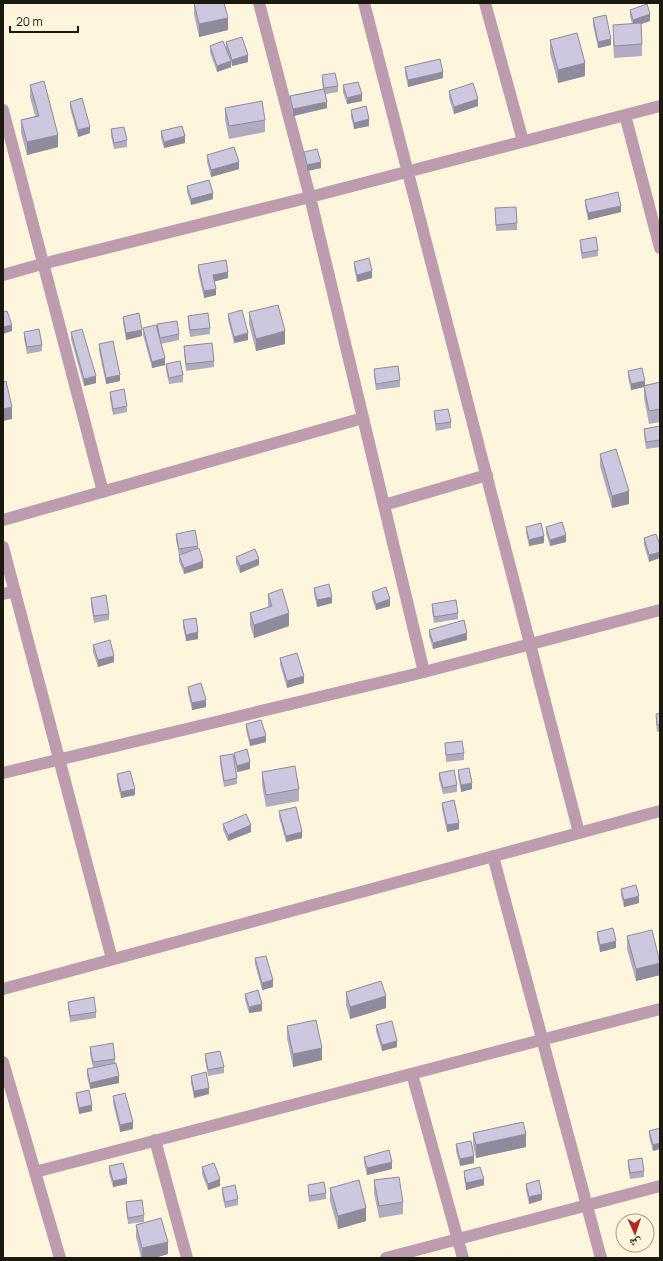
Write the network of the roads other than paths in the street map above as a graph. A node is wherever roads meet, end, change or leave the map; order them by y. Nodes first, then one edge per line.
1 (259, 3) edge
2 (364, 3) edge
3 (485, 3) edge
4 (660, 106) edge
5 (3, 110) edge
6 (625, 115) junction
7 (522, 141) junction
8 (408, 171) junction
9 (310, 197) junction
10 (660, 248) edge
11 (42, 264) junction
12 (3, 275) edge
13 (363, 418) junction
14 (487, 475) junction
15 (103, 492) junction
16 (384, 505) junction
17 (3, 520) edge
18 (3, 547) edge
19 (15, 591) junction
20 (3, 594) edge
21 (660, 610) edge
22 (530, 644) junction
23 (424, 672) junction
24 (60, 759) junction
25 (3, 773) edge
26 (660, 811) edge
27 (579, 833) junction
28 (494, 856) junction
29 (112, 960) junction
30 (3, 989) edge
31 (660, 1009) edge
32 (542, 1039) junction
33 (3, 1062) edge
34 (412, 1074) junction
35 (154, 1140) junction
36 (35, 1172) junction
37 (660, 1186) edge
38 (588, 1205) junction
39 (458, 1239) junction
40 (60, 1258) edge
41 (187, 1258) edge
42 (386, 1258) edge
43 (463, 1258) edge
44 (601, 1258) edge

1 - 9 street
2 - 8 street
3 - 7 street
4 - 6 street
5 - 11 street
6 - 7 street
6 - 10 street
7 - 8 street
8 - 9 street
8 - 14 street
9 - 11 street
9 - 13 street
11 - 12 street
11 - 15 street
13 - 15 street
13 - 16 street
14 - 16 street
14 - 22 street
15 - 17 street
16 - 23 street
18 - 19 street
19 - 20 street
19 - 24 street
21 - 22 street
22 - 23 street
22 - 27 street
23 - 24 street
24 - 25 street
24 - 29 street
26 - 27 street
27 - 28 street
28 - 29 street
28 - 32 street
29 - 30 street
31 - 32 street
32 - 34 street
32 - 38 street
33 - 36 street
34 - 35 street
34 - 39 street
35 - 36 street
35 - 41 street
36 - 40 street
37 - 38 street
38 - 39 street
38 - 44 street
39 - 42 street
39 - 43 street

